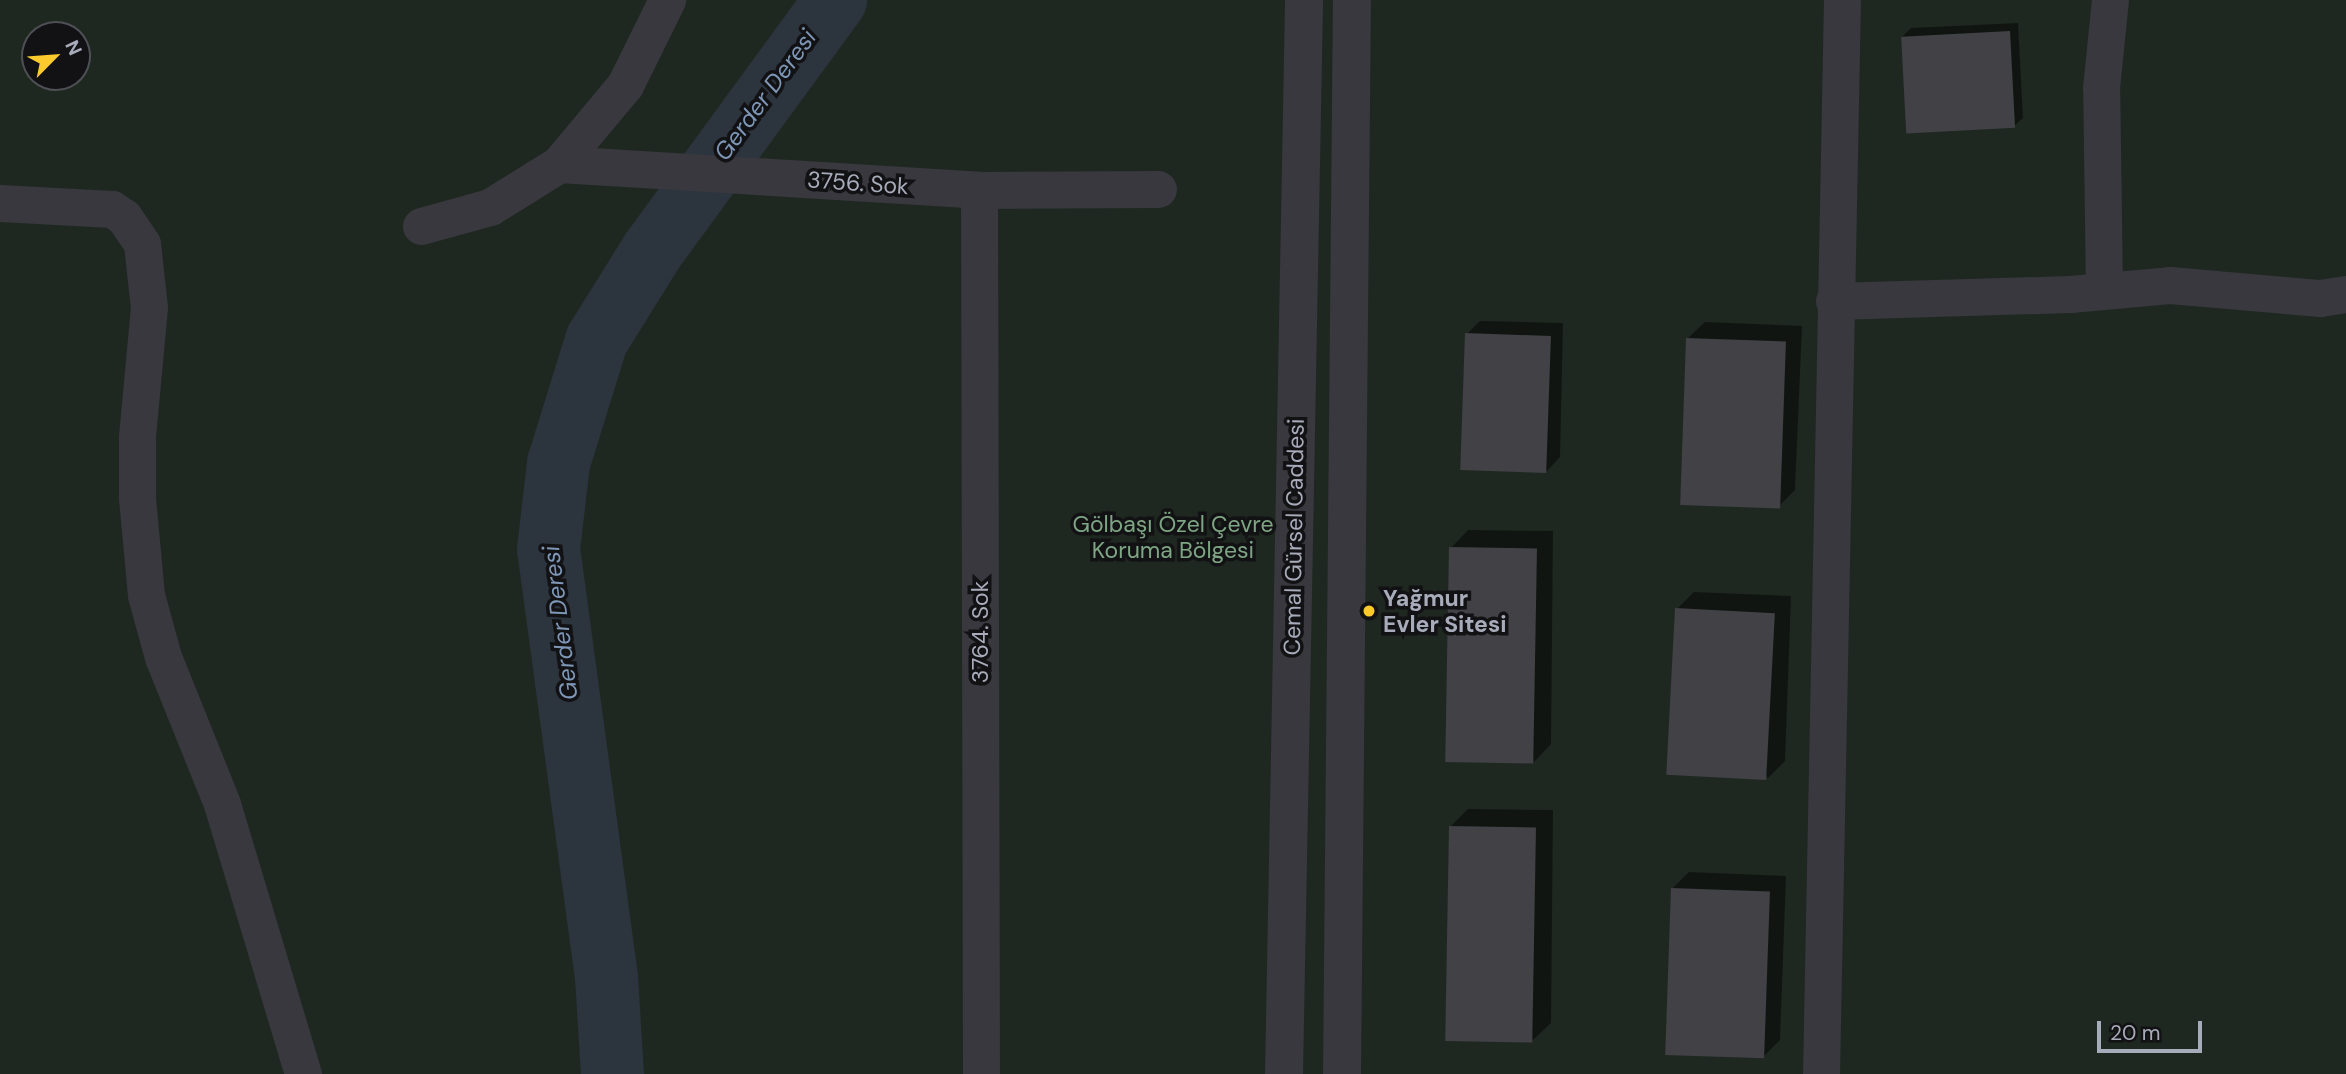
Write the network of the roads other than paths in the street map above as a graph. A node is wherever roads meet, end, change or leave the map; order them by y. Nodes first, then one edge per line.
1 (667, 0) edge
2 (1304, 0) edge
3 (1352, 0) edge
4 (1842, 0) edge
5 (2110, 0) edge
6 (559, 164) junction
7 (1158, 189) dead end
8 (979, 190) junction
9 (0, 204) edge
10 (421, 226) dead end
11 (2104, 290) junction
12 (2346, 294) edge
13 (1834, 301) junction
14 (303, 1074) edge
15 (981, 1074) edge
16 (1284, 1074) edge
17 (1342, 1074) edge
18 (1821, 1074) edge

1 - 6 street
2 - 16 street, Cemal Gürsel Caddesi
3 - 17 street
4 - 13 street
5 - 11 street
6 - 8 street, 3756. Sok
6 - 10 street
7 - 8 street, 3756. Sok
8 - 15 street, 3764. Sok
9 - 14 street
11 - 12 street
11 - 13 street
13 - 18 street

